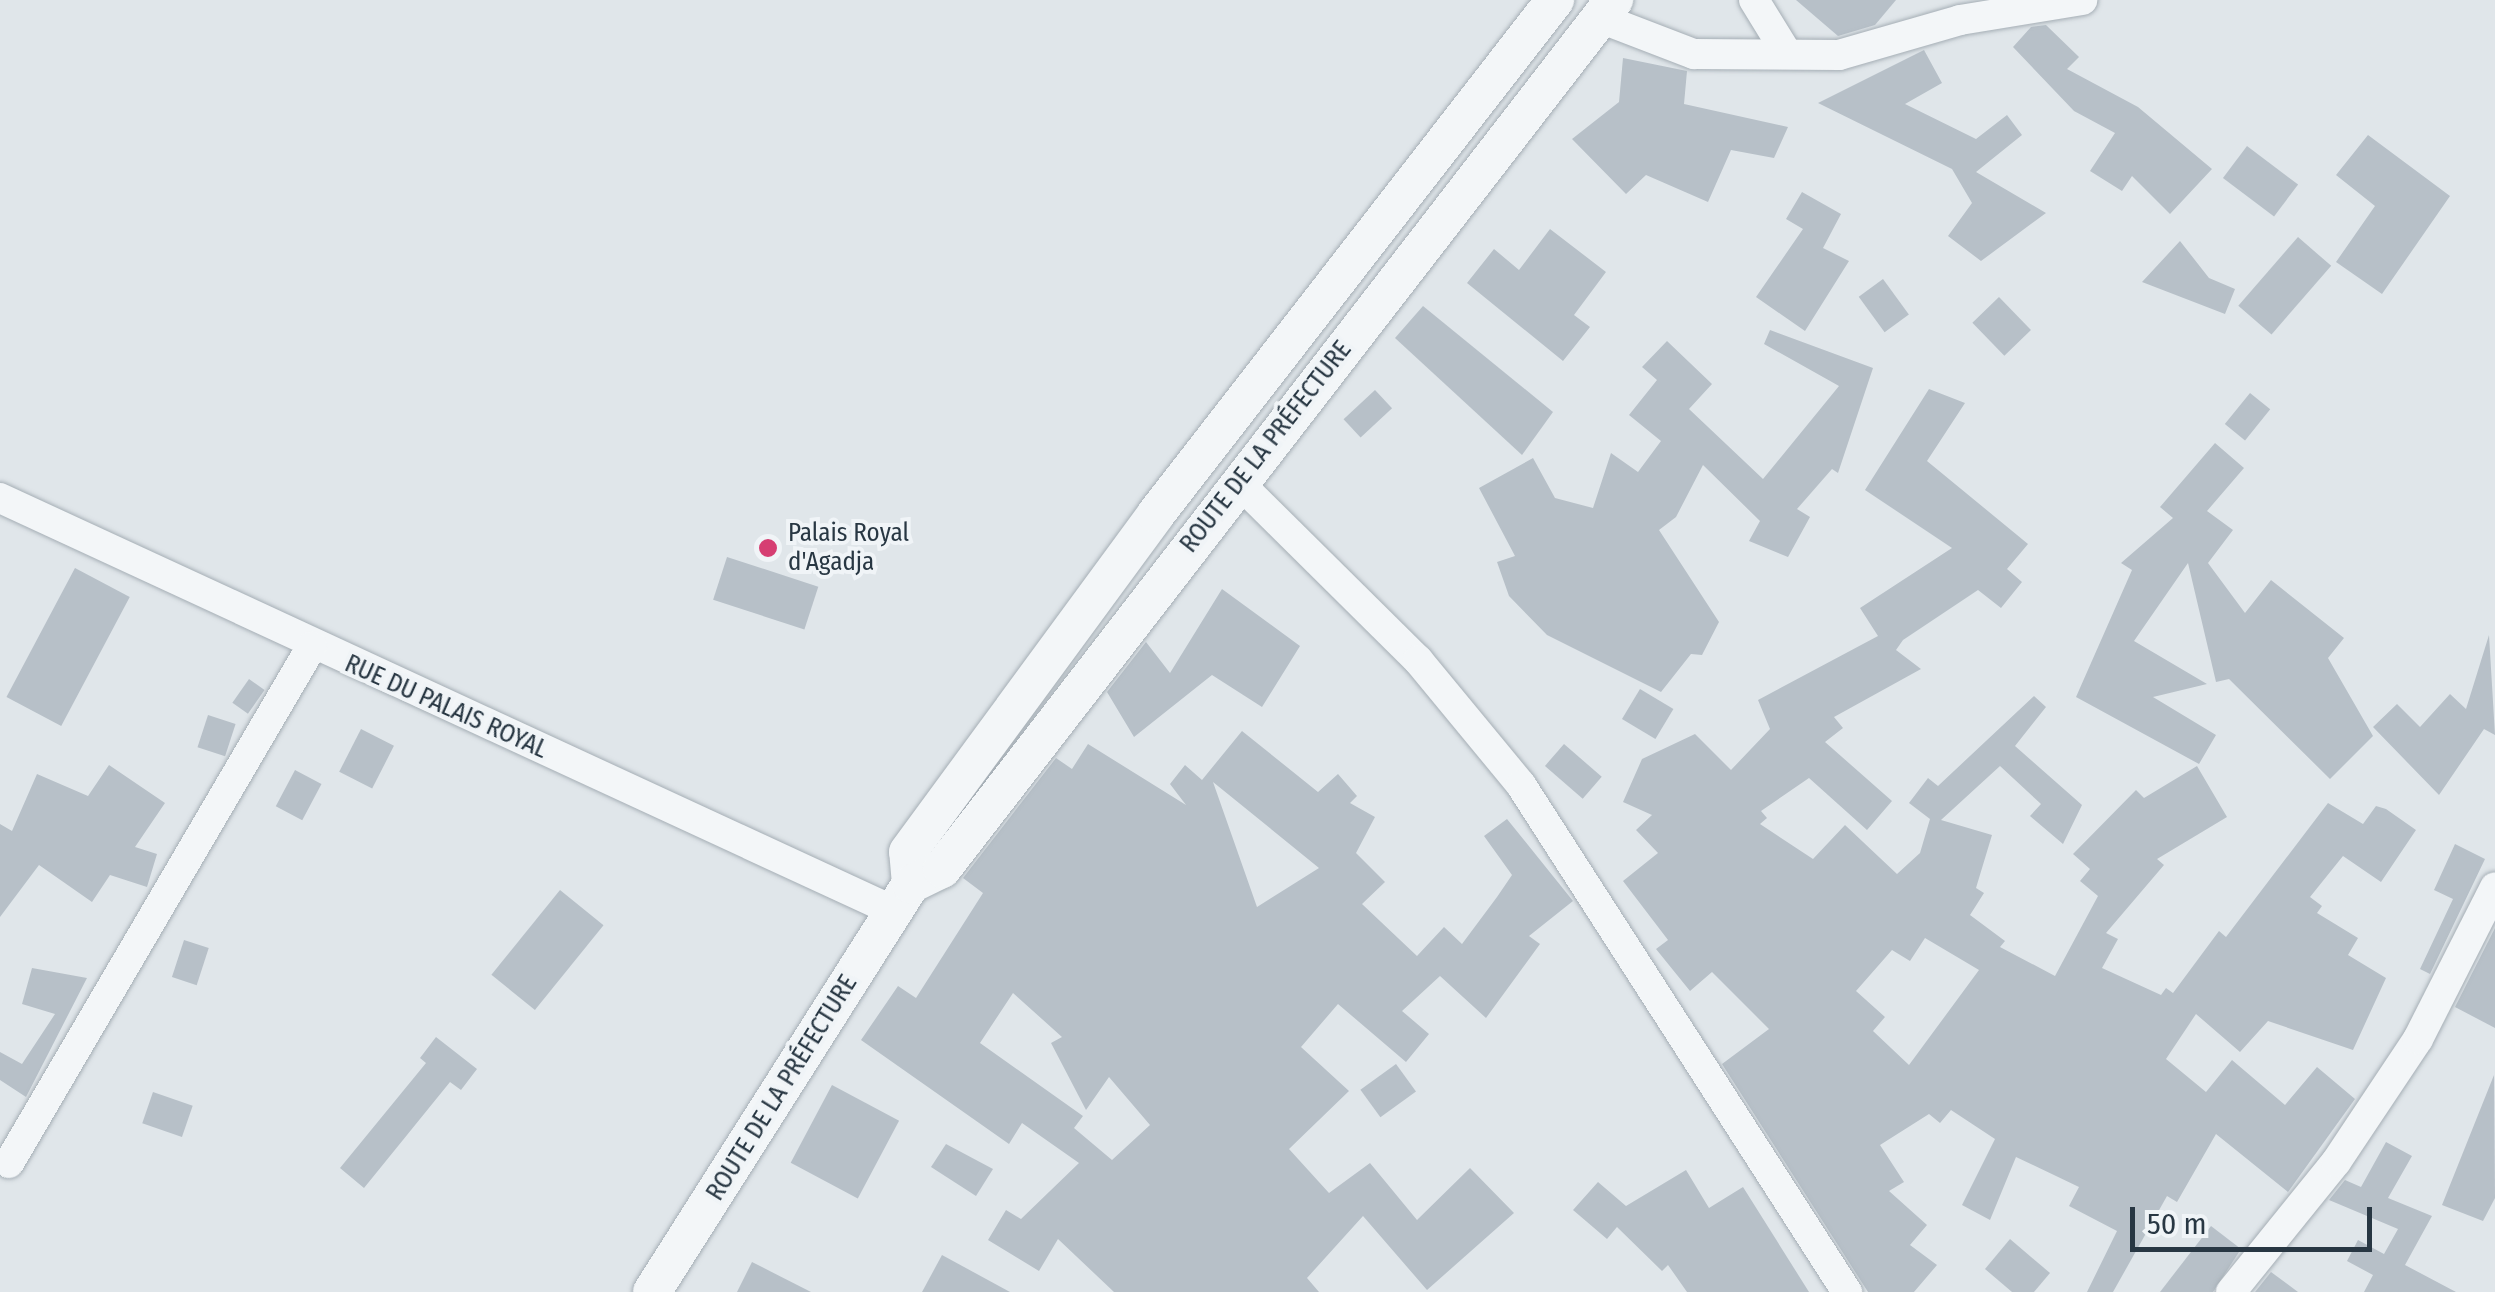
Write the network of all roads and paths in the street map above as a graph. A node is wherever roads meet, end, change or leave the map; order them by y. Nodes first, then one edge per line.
1 (1555, 0) edge
2 (1754, 0) edge
3 (2082, 0) edge
4 (1607, 9) edge
5 (1786, 52) junction
6 (1238, 483) junction
7 (0, 498) edge
8 (312, 646) junction
9 (2495, 887) edge
10 (902, 898) junction
11 (9, 1163) dead end
12 (652, 1292) edge
13 (1847, 1292) edge
14 (2231, 1292) edge

1 - 10 street, ROUTE DE LA PRÉFECTURE
2 - 5 street
3 - 5 street
4 - 5 street
4 - 6 street, ROUTE DE LA PRÉFECTURE
6 - 10 street, ROUTE DE LA PRÉFECTURE
6 - 13 street
7 - 8 street, RUE DU PALAIS ROYAL
8 - 10 street, RUE DU PALAIS ROYAL
8 - 11 street
9 - 14 street
10 - 12 street, ROUTE DE LA PRÉFECTURE

